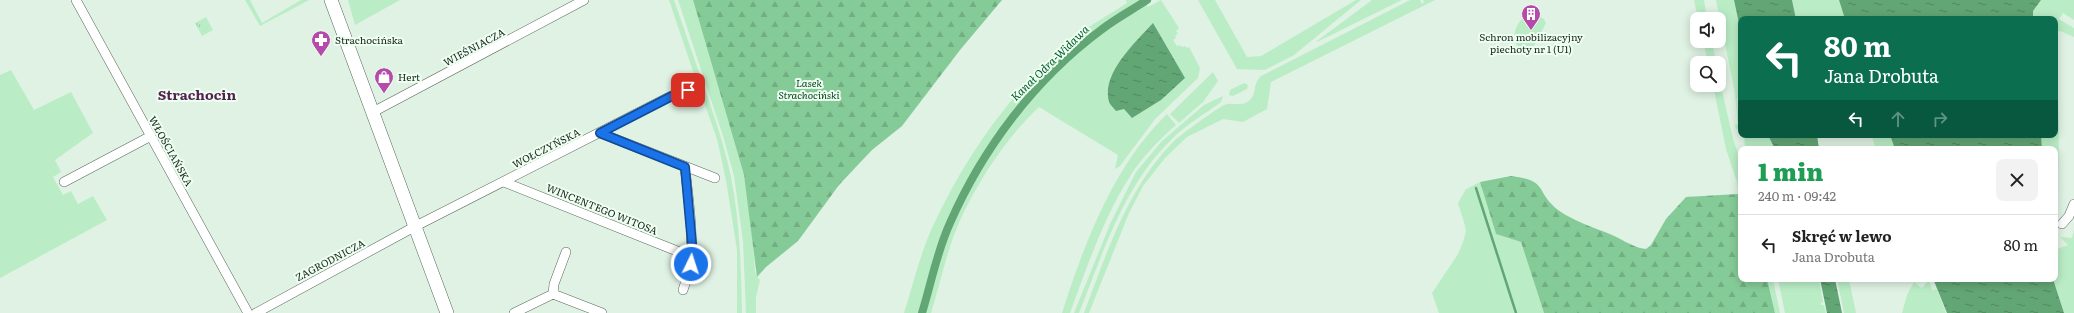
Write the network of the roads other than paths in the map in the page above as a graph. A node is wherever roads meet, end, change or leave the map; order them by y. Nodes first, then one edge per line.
1 (76, 0) edge
2 (331, 0) edge
3 (584, 0) edge
4 (688, 90) dead end
5 (373, 112) junction
6 (600, 133) junction
7 (151, 136) junction
8 (685, 167) junction
9 (715, 178) dead end
10 (64, 182) dead end
11 (504, 182) junction
12 (2074, 204) edge
13 (2062, 224) dead end
14 (414, 227) junction
15 (566, 252) dead end
16 (692, 255) junction
17 (683, 290) dead end
18 (552, 294) junction
19 (518, 312) edge
20 (248, 313) edge
21 (256, 313) edge
22 (447, 313) edge
23 (602, 313) edge

1 - 7 street, WŁOŚCIAŃSKA
2 - 5 main road
3 - 5 street, WIEŚNIACZA
4 - 6 street, WOŁCZYŃSKA
5 - 14 main road
6 - 8 street
6 - 11 street, WOŁCZYŃSKA
7 - 10 street
7 - 20 street, WŁOŚCIAŃSKA
8 - 9 street
8 - 16 street
11 - 14 street, WOŁCZYŃSKA
11 - 16 street, WINCENTEGO WITOSA
12 - 13 street
14 - 21 street, ZAGRODNICZA
14 - 22 main road
15 - 18 street
16 - 17 street
18 - 19 street
18 - 23 street

